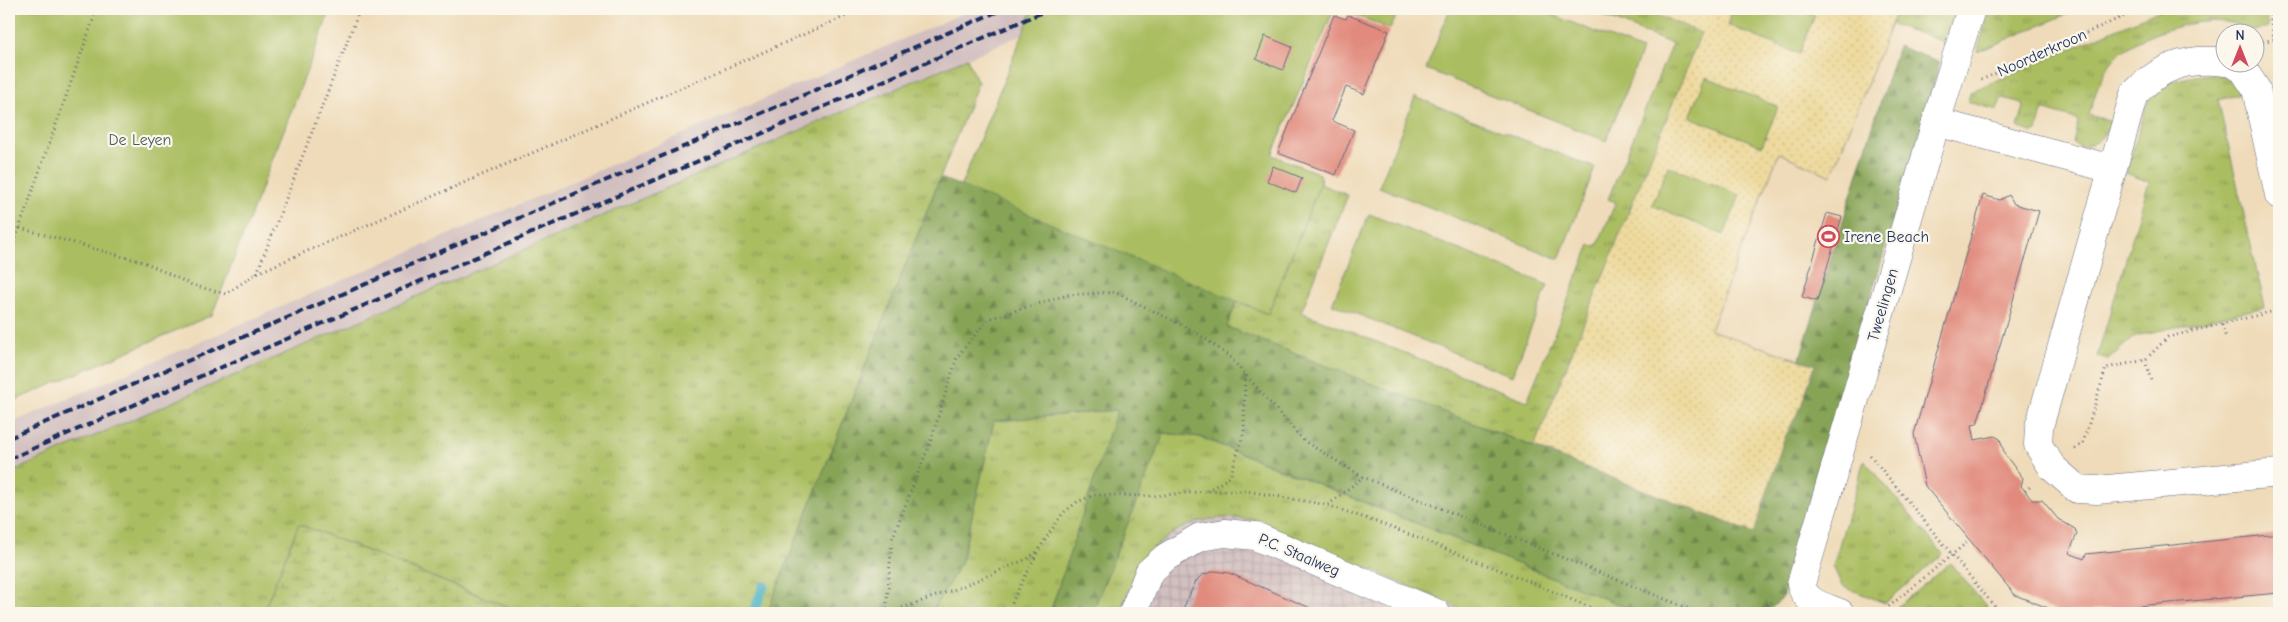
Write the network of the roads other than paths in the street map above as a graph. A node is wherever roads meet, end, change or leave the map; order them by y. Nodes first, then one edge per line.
1 (1971, 9) edge
2 (2216, 61) edge
3 (2246, 72) edge
4 (1936, 122) junction
5 (2112, 169) junction
6 (2279, 195) edge
7 (2279, 473) edge
8 (1133, 613) edge
9 (1436, 613) edge
10 (1840, 613) edge

1 - 4 street
2 - 5 street
3 - 6 street
4 - 5 street
4 - 10 street, Tweelingen
5 - 7 street
8 - 9 street, P.C. Staalweg

